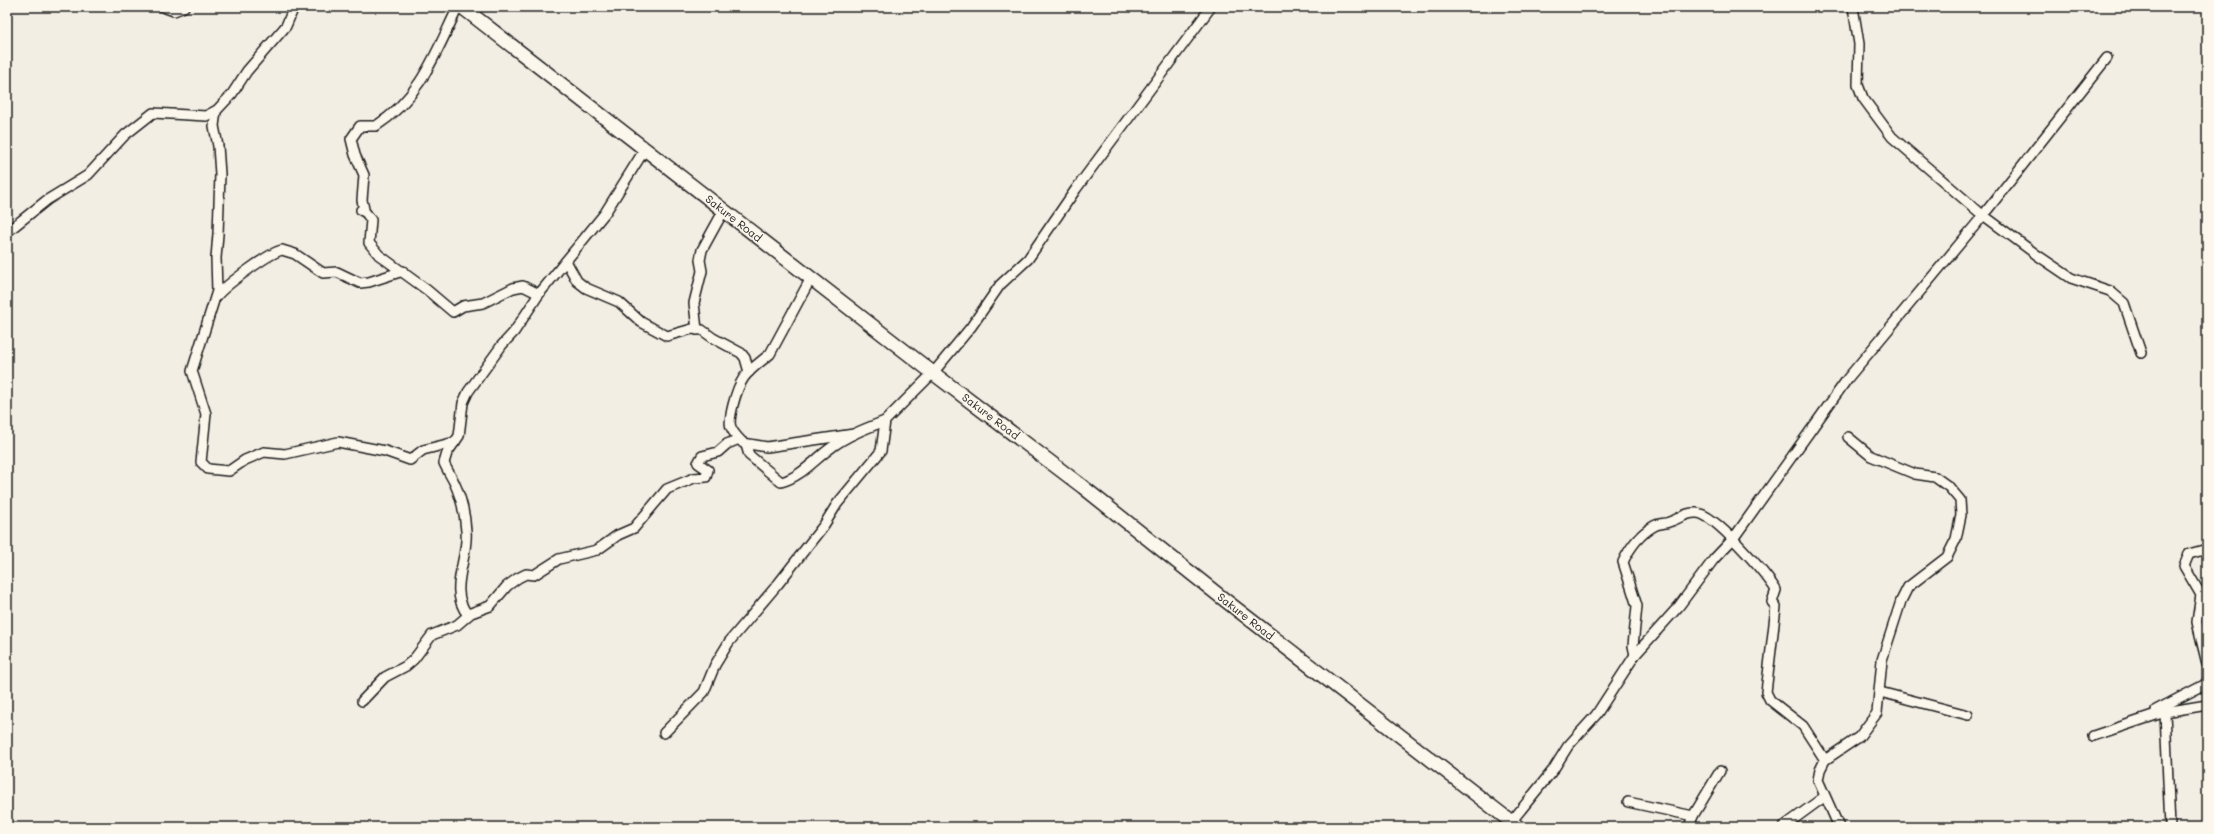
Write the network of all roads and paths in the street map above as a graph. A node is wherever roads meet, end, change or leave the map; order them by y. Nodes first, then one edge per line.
1 (163, 7) edge
2 (184, 7) edge
3 (294, 7) edge
4 (458, 7) edge
5 (462, 7) edge
6 (1211, 7) edge
7 (1853, 7) edge
8 (2107, 58) dead end
9 (216, 111) junction
10 (645, 149) junction
11 (724, 210) junction
12 (1984, 215) junction
13 (7, 232) edge
14 (566, 261) junction
15 (402, 271) junction
16 (810, 278) junction
17 (540, 294) junction
18 (216, 297) junction
19 (697, 330) junction
20 (2141, 353) dead end
21 (749, 372) junction
22 (933, 373) junction
23 (885, 421) junction
24 (854, 434) junction
25 (1848, 437) dead end
26 (455, 442) junction
27 (743, 442) junction
28 (1733, 539) junction
29 (2207, 549) edge
30 (468, 615) junction
31 (1635, 655) junction
32 (2207, 664) edge
33 (2207, 682) edge
34 (1880, 692) junction
35 (362, 701) dead end
36 (2207, 705) edge
37 (2165, 712) junction
38 (1968, 715) dead end
39 (2136, 721) junction
40 (664, 733) dead end
41 (2093, 736) dead end
42 (1825, 760) junction
43 (1720, 772) dead end
44 (1824, 797) junction
45 (1628, 802) dead end
46 (1694, 816) junction
47 (1512, 825) edge
48 (1689, 827) edge
49 (1782, 827) edge
50 (1839, 827) edge
51 (2170, 827) edge

1 - 2 street
3 - 9 street
4 - 15 street
5 - 10 street, Sakure Road
6 - 22 street
7 - 12 street
8 - 12 street
9 - 13 street
9 - 18 street
10 - 11 street, Sakure Road
10 - 14 street
11 - 16 street, Sakure Road
11 - 19 street
12 - 20 street
12 - 28 street
14 - 17 street
14 - 19 street
15 - 17 street
15 - 18 street
16 - 21 street
16 - 22 street, Sakure Road
17 - 26 street
18 - 26 street
19 - 21 street
21 - 27 street
22 - 23 street
22 - 47 street, Sakure Road
23 - 24 street
23 - 40 street
24 - 27 street
24 - 27 street
25 - 34 street
26 - 30 street
27 - 30 street
28 - 31 street
28 - 31 street
28 - 42 street
29 - 32 street
30 - 35 street
31 - 47 street
33 - 39 street
34 - 38 street
34 - 42 street
36 - 37 street
37 - 39 street
37 - 51 street
39 - 41 street
42 - 44 street
43 - 46 street
44 - 49 street
44 - 50 street
45 - 46 street
46 - 48 street

